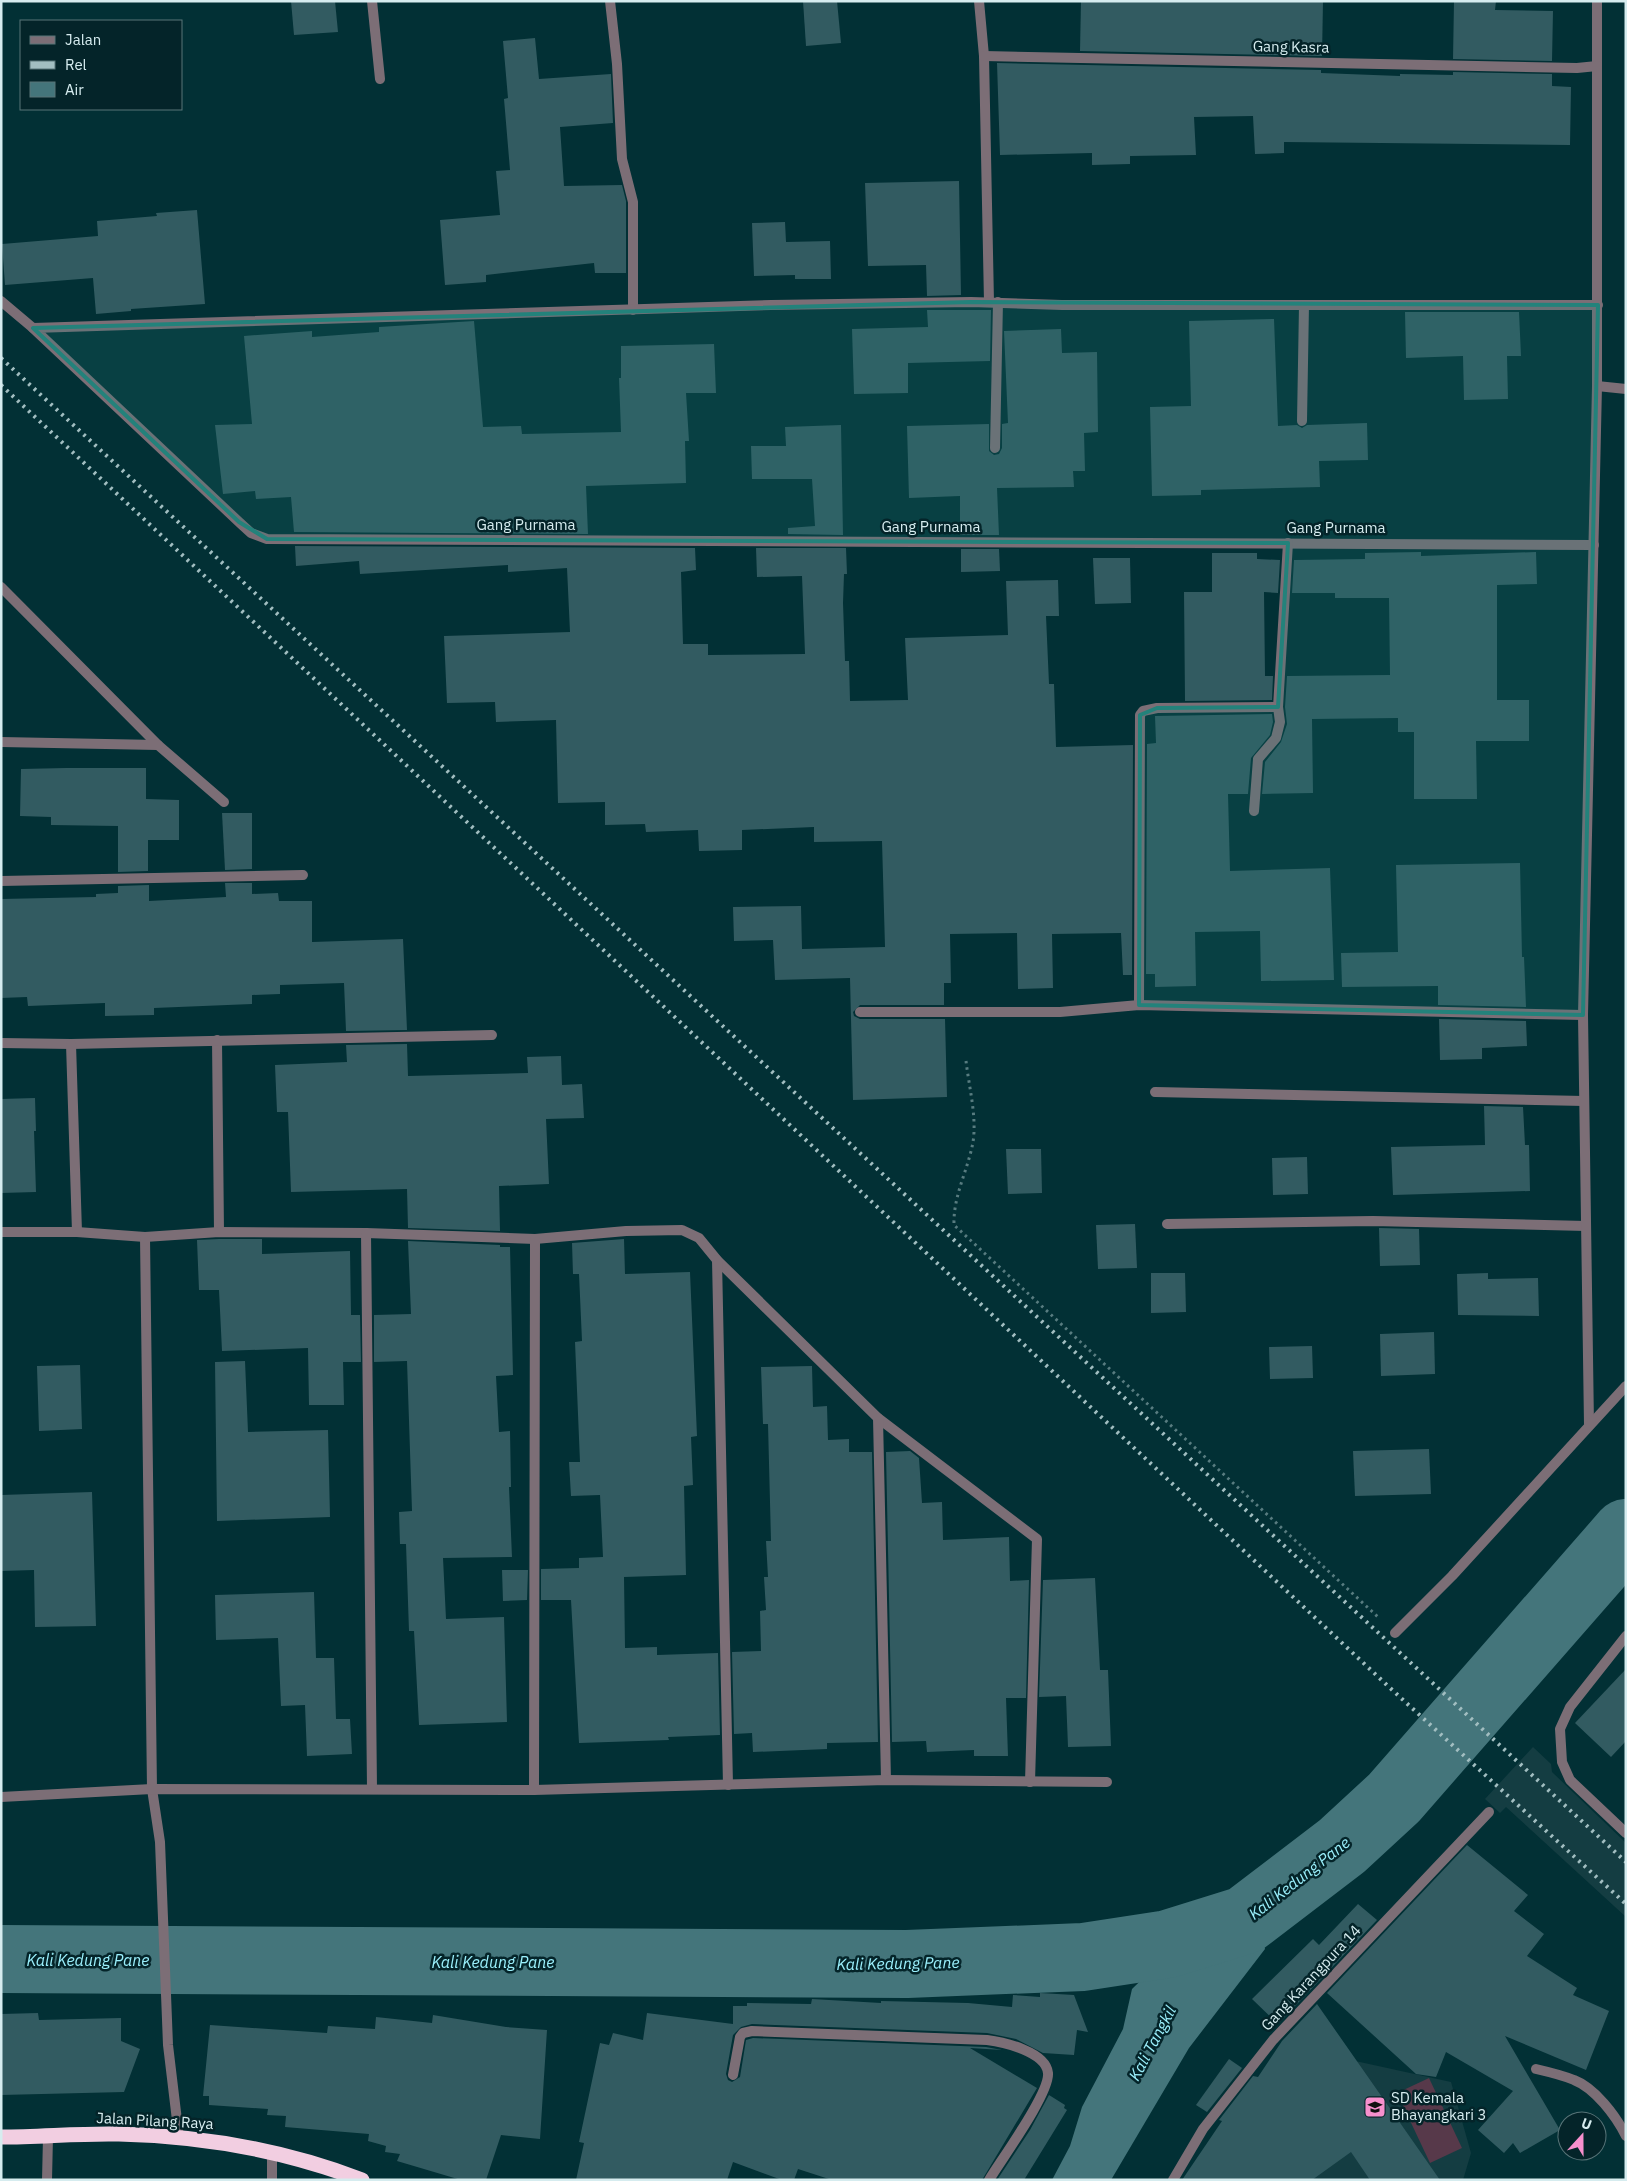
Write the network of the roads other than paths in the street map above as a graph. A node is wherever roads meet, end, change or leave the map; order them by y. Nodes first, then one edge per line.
1 (372, 1) edge
2 (610, 1) edge
3 (979, 1) edge
4 (1597, 1) edge
5 (984, 56) junction
6 (1597, 66) junction
7 (380, 79) dead end
8 (1, 301) edge
9 (993, 302) junction
10 (1304, 305) junction
11 (1598, 305) junction
12 (633, 310) junction
13 (33, 328) junction
14 (1598, 386) junction
15 (1626, 389) edge
16 (1302, 421) dead end
17 (995, 448) dead end
18 (1288, 543) junction
19 (1594, 545) junction
20 (1, 587) edge
21 (1278, 707) junction
22 (1, 742) edge
23 (158, 745) junction
24 (224, 802) dead end
25 (1254, 811) dead end
26 (303, 875) dead end
27 (1, 881) edge
28 (1139, 1005) junction
29 (860, 1012) dead end
30 (1584, 1015) junction
31 (492, 1035) dead end
32 (217, 1040) junction
33 (1, 1043) edge
34 (71, 1044) junction
35 (1156, 1092) dead end
36 (1584, 1101) junction
37 (1168, 1224) dead end
38 (1586, 1226) junction
39 (1, 1232) edge
40 (77, 1232) junction
41 (219, 1232) junction
42 (366, 1233) junction
43 (145, 1237) junction
44 (535, 1239) junction
45 (717, 1260) junction
46 (1626, 1386) edge
47 (878, 1418) junction
48 (1589, 1425) junction
49 (1395, 1633) road end
50 (1626, 1636) edge
51 (886, 1780) junction
52 (1030, 1782) junction
53 (1107, 1782) dead end
54 (728, 1785) junction
55 (152, 1789) junction
56 (372, 1789) junction
57 (534, 1790) junction
58 (1, 1797) edge
59 (1489, 1812) dead end
60 (1626, 1833) edge
61 (1536, 2069) dead end
62 (733, 2075) dead end
63 (1626, 2136) edge
64 (1, 2137) edge
65 (48, 2137) junction
66 (179, 2137) junction
67 (272, 2153) junction
68 (47, 2180) edge
69 (272, 2180) edge
70 (362, 2180) edge
71 (989, 2180) edge
72 (1173, 2180) edge

1 - 7 street
2 - 12 street
3 - 5 street
4 - 6 street
5 - 6 street, Gang Kasra
5 - 9 street
6 - 11 street
8 - 13 street
9 - 10 street
9 - 12 street
9 - 17 street
10 - 11 street
10 - 16 street
11 - 14 street
12 - 13 street
13 - 18 street, Gang Purnama
14 - 15 street
14 - 19 street
18 - 19 street, Gang Purnama
18 - 21 street
19 - 30 street
20 - 23 street
21 - 25 street
21 - 28 street
22 - 23 street
23 - 24 street
26 - 27 street
28 - 29 street
28 - 30 street
30 - 36 street
31 - 32 street
32 - 34 street
32 - 41 street
33 - 34 street
34 - 40 street
35 - 36 street
36 - 38 street
37 - 38 street
38 - 48 street
39 - 40 street
40 - 43 street
41 - 42 street
41 - 43 street
42 - 44 street
42 - 56 street
43 - 55 street
44 - 45 street
44 - 57 street
45 - 47 street
45 - 54 street
46 - 48 street
47 - 51 street
47 - 52 street
48 - 49 street
50 - 60 street
51 - 52 street
51 - 54 street
52 - 53 street
54 - 57 street
55 - 56 street
55 - 58 street
55 - 66 street
56 - 57 street
59 - 72 street, Gang Karangpura 14
61 - 63 street
62 - 71 street
64 - 65 highway, Jalan Pilang Raya
65 - 66 highway, Jalan Pilang Raya
65 - 68 street
66 - 67 highway, Jalan Pilang Raya
67 - 69 street
67 - 70 highway, Jalan Pilang Raya

